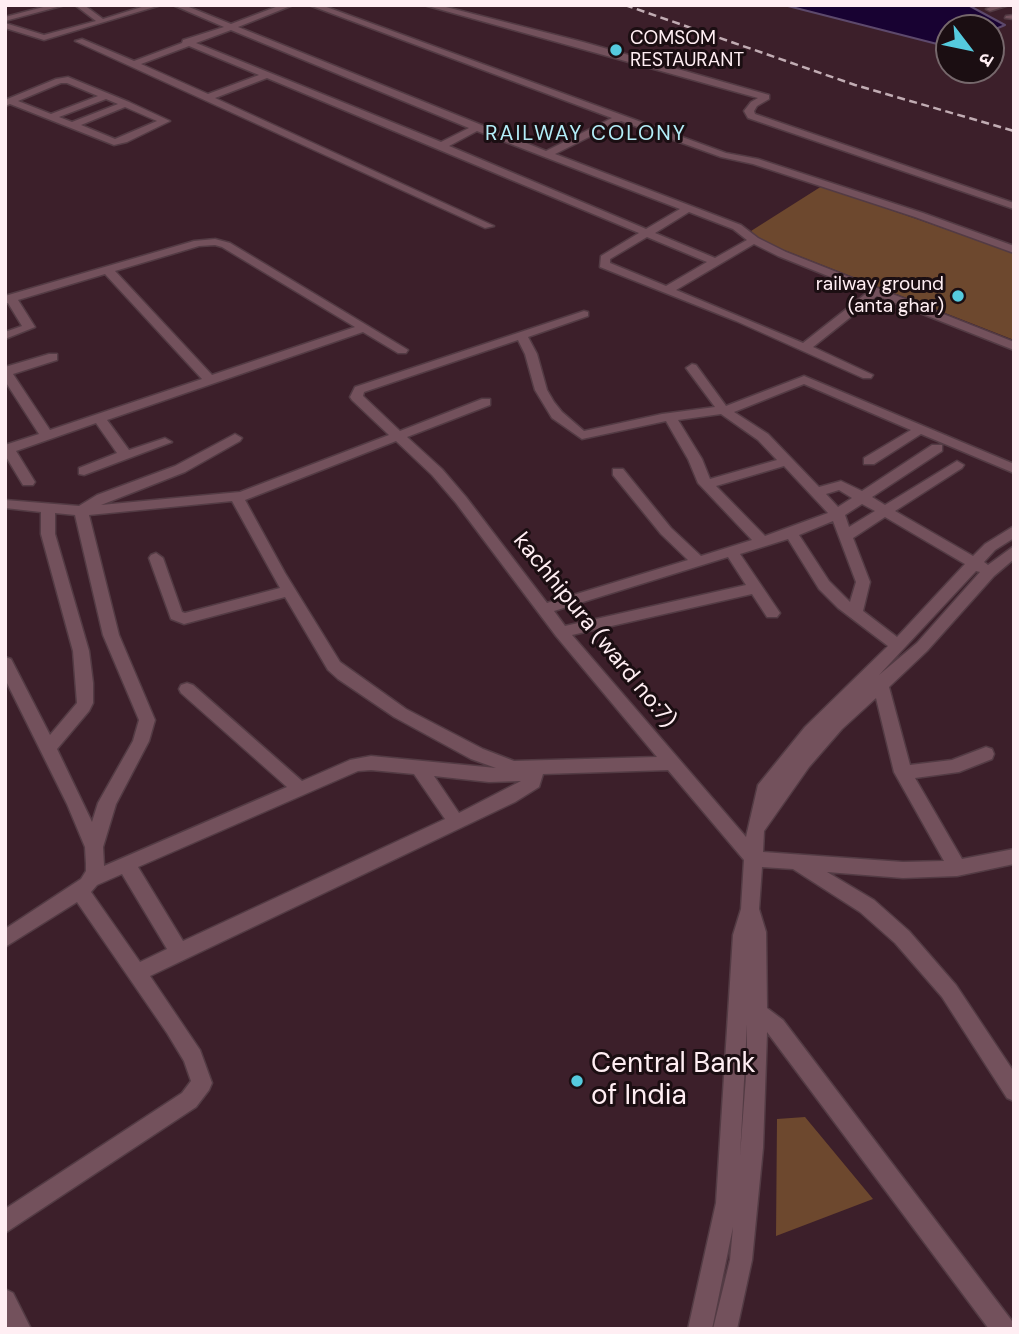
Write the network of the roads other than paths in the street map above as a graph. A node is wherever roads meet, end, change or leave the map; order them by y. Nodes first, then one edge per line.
1 (61, 5) edge
2 (79, 5) edge
3 (157, 5) edge
4 (177, 5) edge
5 (289, 5) edge
6 (313, 5) edge
7 (335, 5) edge
8 (428, 5) edge
9 (1005, 5) edge
10 (324, 9) junction
11 (990, 9) dead end
12 (5, 19) edge
13 (102, 22) junction
14 (5, 25) edge
15 (230, 27) junction
16 (79, 41) dead end
17 (186, 42) junction
18 (134, 64) junction
19 (677, 73) junction
20 (267, 75) junction
21 (106, 96) junction
22 (206, 98) junction
23 (8, 102) edge
24 (126, 104) junction
25 (751, 108) junction
26 (51, 117) junction
27 (620, 118) junction
28 (71, 126) junction
29 (477, 128) junction
30 (441, 146) junction
31 (548, 154) junction
32 (1014, 199) edge
33 (1014, 206) edge
34 (689, 208) junction
35 (489, 226) dead end
36 (644, 233) junction
37 (754, 240) junction
38 (1014, 250) edge
39 (715, 262) junction
40 (107, 269) junction
41 (665, 291) junction
42 (876, 291) junction
43 (8, 299) edge
44 (584, 314) dead end
45 (365, 327) junction
46 (521, 334) junction
47 (5, 336) edge
48 (1014, 346) edge
49 (804, 348) junction
50 (402, 350) dead end
51 (53, 357) dead end
52 (692, 368) dead end
53 (6, 372) edge
54 (867, 374) dead end
55 (210, 380) junction
56 (486, 402) dead end
57 (723, 410) junction
58 (670, 417) junction
59 (99, 418) junction
60 (921, 429) junction
61 (397, 435) junction
62 (47, 436) junction
63 (235, 438) dead end
64 (165, 442) dead end
65 (937, 448) dead end
66 (7, 450) edge
67 (121, 457) junction
68 (788, 461) junction
69 (869, 461) dead end
70 (957, 465) dead end
71 (1014, 469) edge
72 (84, 471) dead end
73 (618, 472) dead end
74 (28, 482) dead end
75 (707, 484) junction
76 (817, 492) junction
77 (237, 496) junction
78 (864, 497) junction
79 (5, 504) edge
80 (48, 510) junction
81 (81, 511) junction
82 (887, 511) junction
83 (837, 514) junction
84 (1014, 531) edge
85 (791, 533) junction
86 (847, 536) junction
87 (762, 542) junction
88 (1014, 551) edge
89 (732, 552) junction
90 (156, 558) dead end
91 (699, 562) junction
92 (982, 567) junction
93 (756, 588) junction
94 (289, 591) junction
95 (544, 609) junction
96 (772, 613) dead end
97 (855, 613) junction
98 (561, 632) junction
99 (897, 645) junction
100 (5, 663) edge
101 (875, 680) junction
102 (187, 689) dead end
103 (48, 748) junction
104 (986, 754) dead end
105 (671, 763) junction
106 (419, 768) junction
107 (533, 768) junction
108 (903, 772) junction
109 (300, 789) junction
110 (456, 822) junction
111 (93, 847) junction
112 (1014, 856) edge
113 (754, 859) junction
114 (797, 863) junction
115 (126, 864) junction
116 (957, 868) junction
117 (85, 885) junction
118 (5, 939) edge
119 (180, 953) junction
120 (136, 973) junction
121 (747, 1011) junction
122 (1014, 1091) edge
123 (5, 1222) edge
124 (5, 1301) edge
125 (19, 1329) edge
126 (701, 1329) edge
127 (724, 1329) edge
128 (1004, 1329) edge

1 - 12 street
2 - 13 street
3 - 13 street
4 - 15 street
5 - 15 street
6 - 10 street
7 - 10 street
8 - 19 street
9 - 11 street
10 - 27 street
13 - 14 street
15 - 17 street
15 - 29 street
16 - 18 street
17 - 18 street
17 - 20 street
18 - 22 street
19 - 25 street
19 - 25 street
20 - 22 street
20 - 30 street
21 - 23 street
21 - 24 street
21 - 26 street
22 - 35 street
23 - 26 street
24 - 28 street
24 - 28 street
25 - 32 street
25 - 33 street
26 - 28 street
27 - 31 street
27 - 38 street
29 - 30 street
29 - 31 street
30 - 36 street
31 - 34 street
34 - 36 street
34 - 37 street
36 - 39 street
36 - 41 street
37 - 39 street
37 - 42 street
39 - 41 street
40 - 43 street
40 - 45 street
40 - 55 street
41 - 49 street
42 - 48 street
42 - 49 street
43 - 47 street
44 - 46 street
45 - 50 street
45 - 55 street
46 - 58 street
46 - 61 street, kachhipura (ward no:7)
49 - 54 street
51 - 53 street
52 - 57 street
53 - 62 street
55 - 59 street
56 - 61 street
57 - 58 street
57 - 60 street
57 - 68 street
58 - 75 street
59 - 62 street
59 - 67 street
60 - 69 street
60 - 71 street
61 - 77 street
61 - 95 street, kachhipura (ward no:7)
62 - 66 street
63 - 81 street
64 - 67 street
65 - 78 street
66 - 74 street
67 - 72 street
68 - 75 street
68 - 76 street
70 - 82 street
73 - 91 street
75 - 87 street
76 - 78 street
76 - 83 street
77 - 81 street
77 - 94 street
78 - 82 street
78 - 83 street
79 - 80 street
80 - 81 street
80 - 103 street
81 - 111 street
82 - 86 street
82 - 92 street
83 - 85 street
83 - 86 street
84 - 92 street
85 - 87 street
85 - 97 street
86 - 97 street
87 - 89 street
88 - 92 street
89 - 91 street
89 - 93 street
90 - 94 street
91 - 95 street
92 - 99 street
92 - 101 street
93 - 96 street
93 - 98 street
94 - 107 street
95 - 98 street, kachhipura (ward no:7)
97 - 99 street
98 - 105 street, kachhipura (ward no:7)
99 - 101 street
100 - 103 street
101 - 108 street
101 - 113 street
102 - 109 street
103 - 111 street
104 - 108 street
105 - 107 street
105 - 113 street, kachhipura (ward no:7)
106 - 107 street
106 - 109 street
106 - 110 street
107 - 110 street
108 - 116 street
109 - 115 street
110 - 119 street
111 - 117 street
112 - 116 street
113 - 114 street
113 - 121 street
114 - 116 street
114 - 122 street
115 - 117 street
115 - 119 street
117 - 118 street
117 - 120 street
119 - 120 street
120 - 123 street
121 - 126 street
121 - 127 street
121 - 128 street
124 - 125 street

